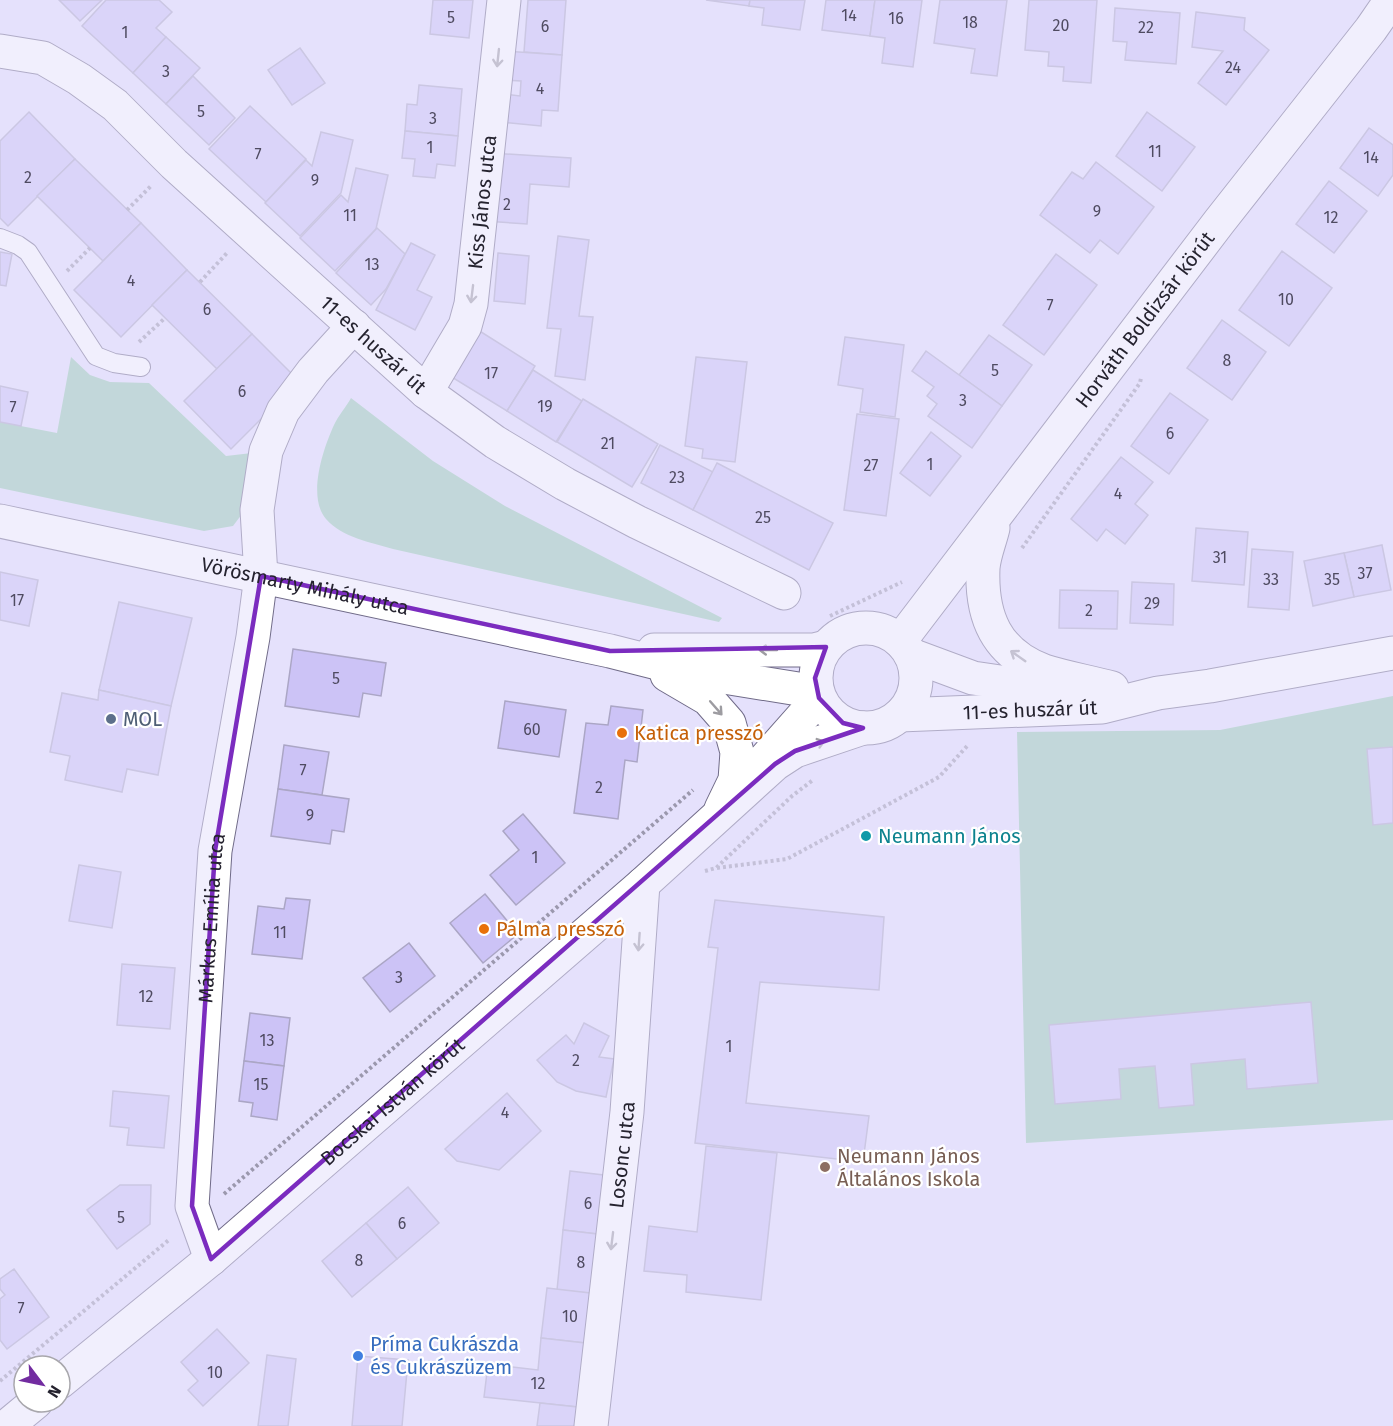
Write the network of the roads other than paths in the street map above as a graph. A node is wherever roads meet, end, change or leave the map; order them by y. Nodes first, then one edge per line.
1 (504, 0) edge
2 (1391, 0) edge
3 (0, 51) edge
4 (0, 238) edge
5 (354, 326) junction
6 (141, 367) dead end
7 (426, 392) junction
8 (996, 517) junction
9 (0, 521) edge
10 (261, 576) junction
11 (784, 593) dead end
12 (825, 632) junction
13 (905, 648) junction
14 (610, 651) junction
15 (1393, 653) edge
16 (1112, 688) junction
17 (1158, 693) junction
18 (818, 695) junction
19 (900, 715) junction
20 (864, 728) junction
21 (719, 814) junction
22 (643, 884) junction
23 (211, 1259) junction
24 (72, 1372) edge
25 (22, 1414) edge
26 (7, 1426) edge
27 (591, 1426) edge

1 -> 7 street, Kiss János utca
2 - 8 street, Horváth Boldizsár körút
3 - 5 street, 11-es huszár út
4 - 6 lane
5 - 7 street, 11-es huszár út
5 - 10 street, Márkus Emília utca
7 - 11 street, 11-es huszár út
8 - 13 street, Horváth Boldizsár körút
16 -> 8 street
9 - 10 street, Vörösmarty Mihály utca
10 - 14 street, Vörösmarty Mihály utca
10 - 23 street, Márkus Emília utca
12 - 13 street
12 -> 14 street
12 - 18 street
13 - 16 street, 11-es huszár út
13 - 19 street
14 - 18 street
14 -> 21 street
15 - 17 street, 11-es huszár út
16 - 17 street, 11-es huszár út
17 - 19 street, 11-es huszár út
18 - 20 street
18 - 21 street, Bocskai István körút
19 - 20 street
21 -> 20 street, Bocskai István körút
21 - 22 street, Bocskai István körút
22 - 23 street, Bocskai István körút
22 -> 27 street, Losonc utca
23 - 24 street, Bocskai István körút
25 - 26 street

